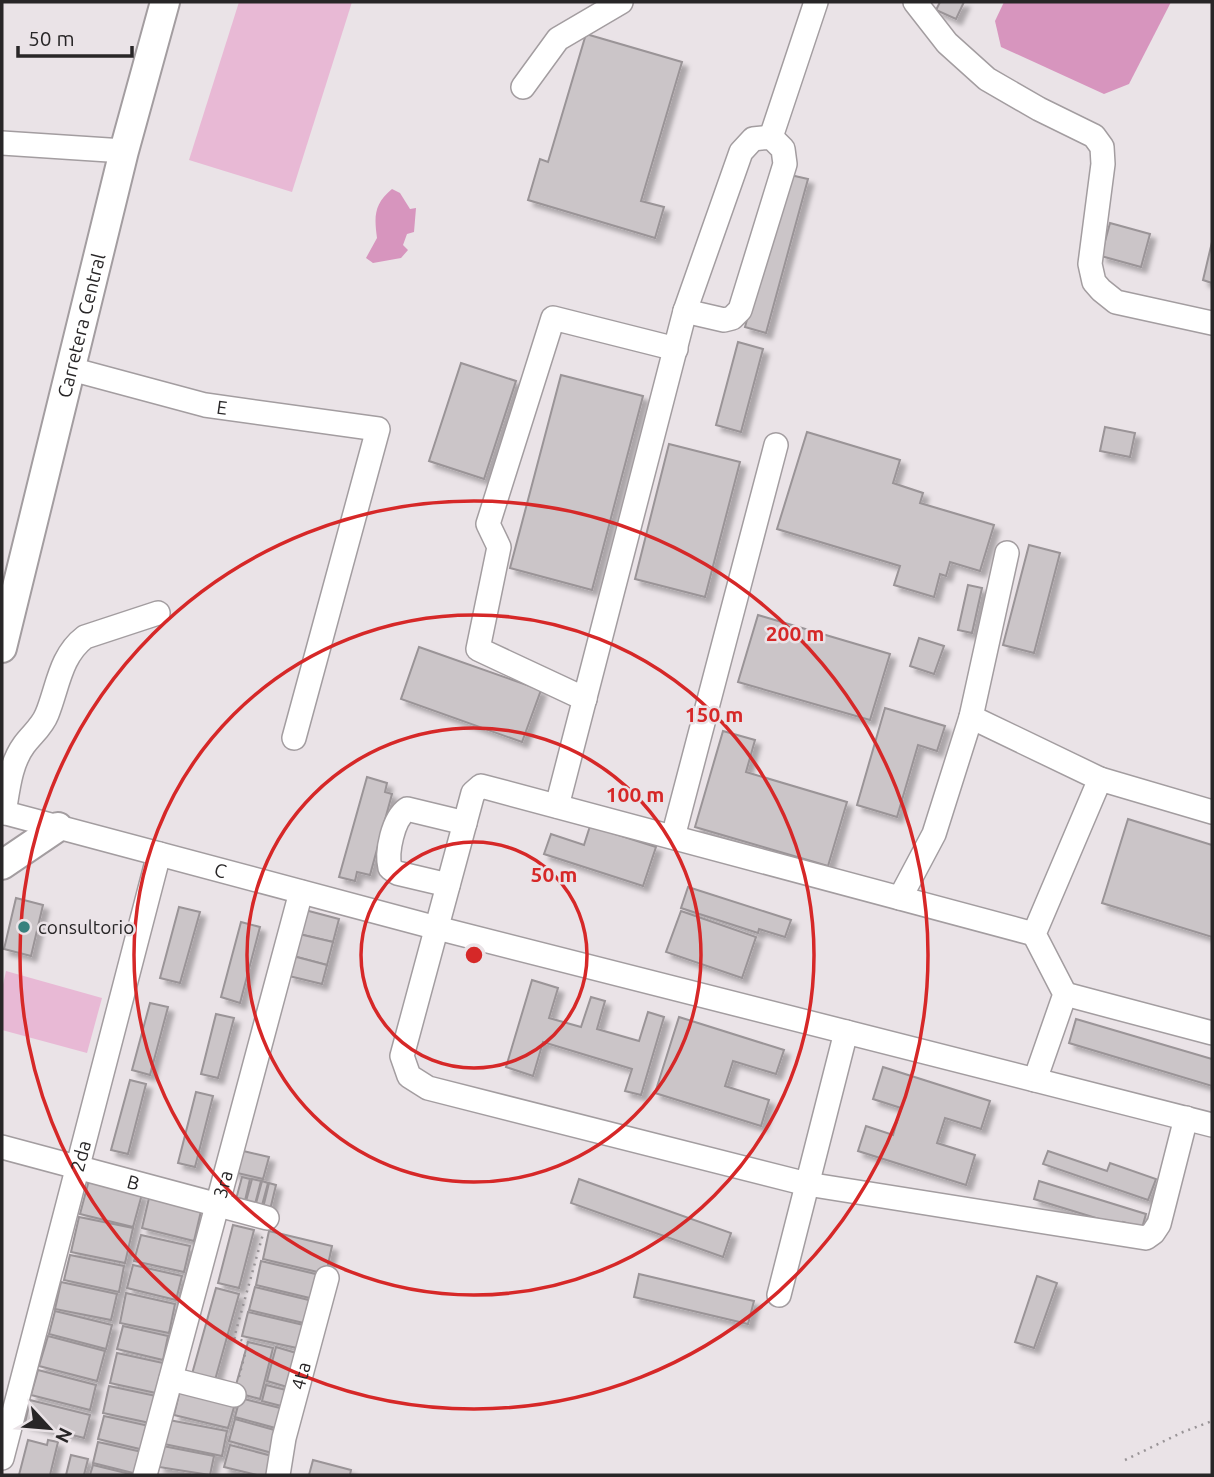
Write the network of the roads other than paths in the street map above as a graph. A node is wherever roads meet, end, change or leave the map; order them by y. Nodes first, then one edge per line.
1 (165, 2) edge
2 (621, 2) edge
3 (816, 2) edge
4 (915, 2) edge
5 (523, 87) dead end
6 (771, 136) junction
7 (2, 143) edge
8 (124, 151) junction
9 (685, 311) junction
10 (1212, 323) edge
11 (676, 349) junction
12 (71, 369) junction
13 (776, 445) dead end
14 (1007, 553) dead end
15 (158, 613) dead end
16 (2, 648) edge
17 (585, 699) junction
18 (971, 717) junction
19 (294, 738) dead end
20 (1100, 779) junction
21 (557, 806) junction
22 (3, 812) edge
23 (1212, 812) edge
24 (465, 823) junction
25 (58, 827) junction
26 (673, 837) junction
27 (159, 854) junction
28 (2, 865) edge
29 (448, 885) junction
30 (301, 892) junction
31 (900, 898) junction
32 (437, 928) junction
33 (1034, 934) junction
34 (1065, 994) junction
35 (846, 1032) junction
36 (1212, 1033) edge
37 (1035, 1080) junction
38 (1186, 1118) junction
39 (1212, 1125) edge
40 (2, 1147) edge
41 (77, 1168) junction
42 (807, 1184) junction
43 (216, 1204) junction
44 (267, 1218) road end
45 (327, 1278) dead end
46 (779, 1295) dead end
47 (171, 1379) junction
48 (234, 1395) road end
49 (2, 1458) edge
50 (145, 1475) edge
51 (278, 1475) edge

1 - 8 main road, Carretera Central
2 - 5 street
3 - 6 street
4 - 10 street
6 - 9 street
6 - 9 street
7 - 8 street
8 - 12 main road, Carretera Central
9 - 11 street
11 - 17 street
11 - 17 street
12 - 16 main road, Carretera Central
12 - 19 street, E
13 - 26 street
14 - 18 street
15 - 22 street
17 - 21 street
18 - 20 street
18 - 31 street
20 - 23 street
20 - 33 street
21 - 24 street
21 - 26 street
22 - 25 street, C
24 - 29 street
24 - 29 street
25 - 27 street, C
25 - 28 main road
26 - 31 street
27 - 30 street, C
27 - 41 street, 2da
29 - 32 street
30 - 32 street, C
30 - 43 street, 3ra
31 - 33 street
32 - 35 street, C
32 - 42 street
33 - 34 street
34 - 36 street
34 - 37 street
35 - 37 street, C
35 - 42 street
37 - 38 street, C
38 - 39 street, C
38 - 42 street
40 - 41 street, B
41 - 43 street, B
41 - 49 street, 2da
42 - 46 street
43 - 44 street, B
43 - 47 street, 3ra
45 - 51 street, 4ta
47 - 48 street
47 - 50 street, 3ra

